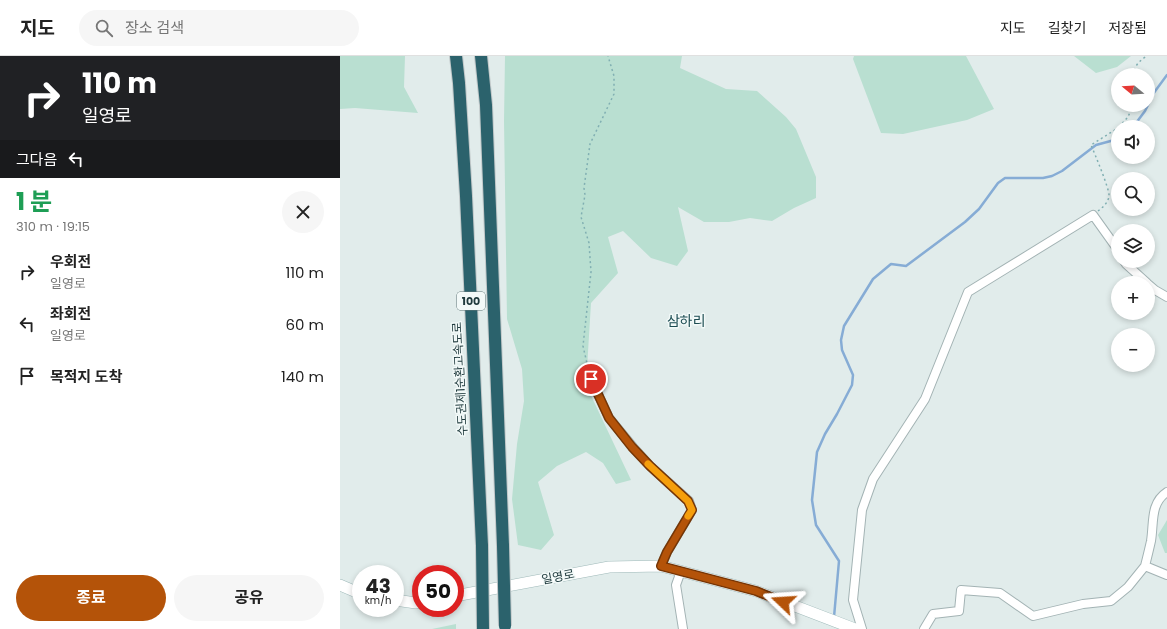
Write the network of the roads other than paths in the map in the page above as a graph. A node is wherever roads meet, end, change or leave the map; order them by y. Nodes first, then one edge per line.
1 (456, 56) edge
2 (481, 56) edge
3 (1111, 240) edge
4 (1131, 268) edge
5 (1139, 276) edge
6 (1155, 290) edge
7 (1167, 297) edge
8 (591, 379) road end
9 (1167, 492) edge
10 (661, 566) junction
11 (1145, 566) junction
12 (681, 571) junction
13 (1167, 575) edge
14 (340, 585) edge
15 (352, 590) edge
16 (464, 594) edge
17 (504, 626) dead end
18 (483, 629) edge
19 (683, 629) edge
20 (854, 629) edge
21 (862, 629) edge
22 (924, 629) edge

1 - 18 highway, 수도권제1순환고속도로 / 100, bridge
2 - 17 highway, 100, bridge
3 - 21 street
4 - 5 street
6 - 7 street
8 - 10 street
9 - 11 street
10 - 12 main road, 일영로
10 - 16 main road, 일영로
11 - 13 street
11 - 22 street
12 - 19 street
12 - 20 main road, 일영로
14 - 15 main road

